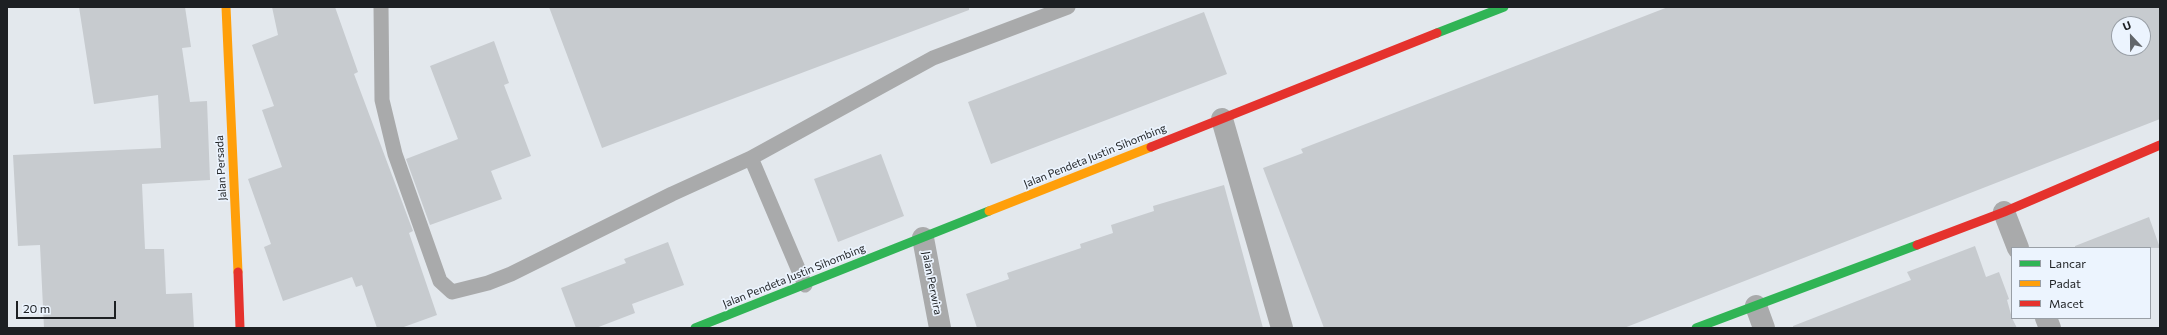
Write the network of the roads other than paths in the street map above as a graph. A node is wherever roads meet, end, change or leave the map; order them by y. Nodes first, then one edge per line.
1 (226, 7) edge
2 (381, 7) edge
3 (1068, 7) edge
4 (1504, 7) edge
5 (1222, 119) junction
6 (2160, 145) edge
7 (751, 158) junction
8 (2004, 212) junction
9 (923, 238) junction
10 (2018, 247) edge
11 (805, 285) junction
12 (1756, 306) junction
13 (240, 328) edge
14 (696, 328) edge
15 (940, 328) edge
16 (1282, 328) edge
17 (1696, 328) edge
18 (1764, 328) edge

1 - 13 street, Jalan Persada
2 - 7 lane
3 - 7 lane
4 - 5 street, Jalan Pendeta Justin Sihombing
5 - 9 street, Jalan Pendeta Justin Sihombing
5 - 16 street
6 - 8 street
7 - 11 lane
8 - 10 street
8 - 12 street
9 - 11 street, Jalan Pendeta Justin Sihombing
9 - 15 street, Jalan Perwira
11 - 14 street, Jalan Pendeta Justin Sihombing
12 - 17 street
12 - 18 street

